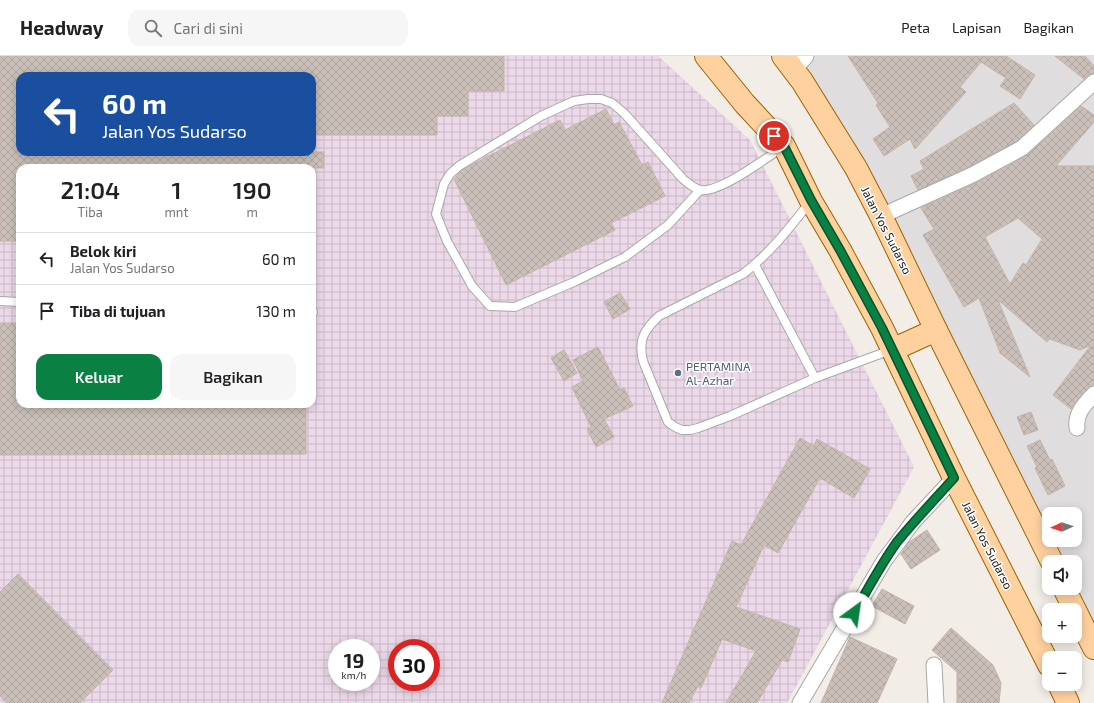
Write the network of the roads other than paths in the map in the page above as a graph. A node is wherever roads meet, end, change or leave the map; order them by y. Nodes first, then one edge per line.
1 (706, 56) edge
2 (795, 61) edge
3 (1094, 82) edge
4 (784, 146) junction
5 (700, 190) junction
6 (811, 200) junction
7 (881, 216) junction
8 (755, 265) junction
9 (0, 301) edge
10 (16, 302) edge
11 (936, 330) junction
12 (892, 350) junction
13 (815, 378) junction
14 (1094, 394) edge
15 (1077, 428) dead end
16 (954, 478) junction
17 (1048, 555) edge
18 (1068, 595) edge
19 (1094, 648) edge
20 (1042, 651) edge
21 (934, 665) dead end
22 (1062, 691) edge
23 (800, 703) edge
24 (936, 703) edge
25 (1068, 703) edge

1 - 4 main road, Jalan Yos Sudarso
2 - 7 main road, Jalan Yos Sudarso
3 - 7 street
4 - 5 lane
4 - 6 main road, Jalan Yos Sudarso
5 - 5 lane
6 - 8 lane
6 - 12 main road, Jalan Yos Sudarso
7 - 11 main road, Jalan Yos Sudarso
8 - 13 lane
8 - 13 lane
9 - 10 lane
11 - 12 main road
11 - 17 main road, Jalan Yos Sudarso
12 - 13 lane
12 - 16 main road, Jalan Yos Sudarso
14 - 15 street
16 - 20 main road, Jalan Yos Sudarso
16 - 23 street
18 - 19 main road
21 - 24 street
22 - 25 main road

